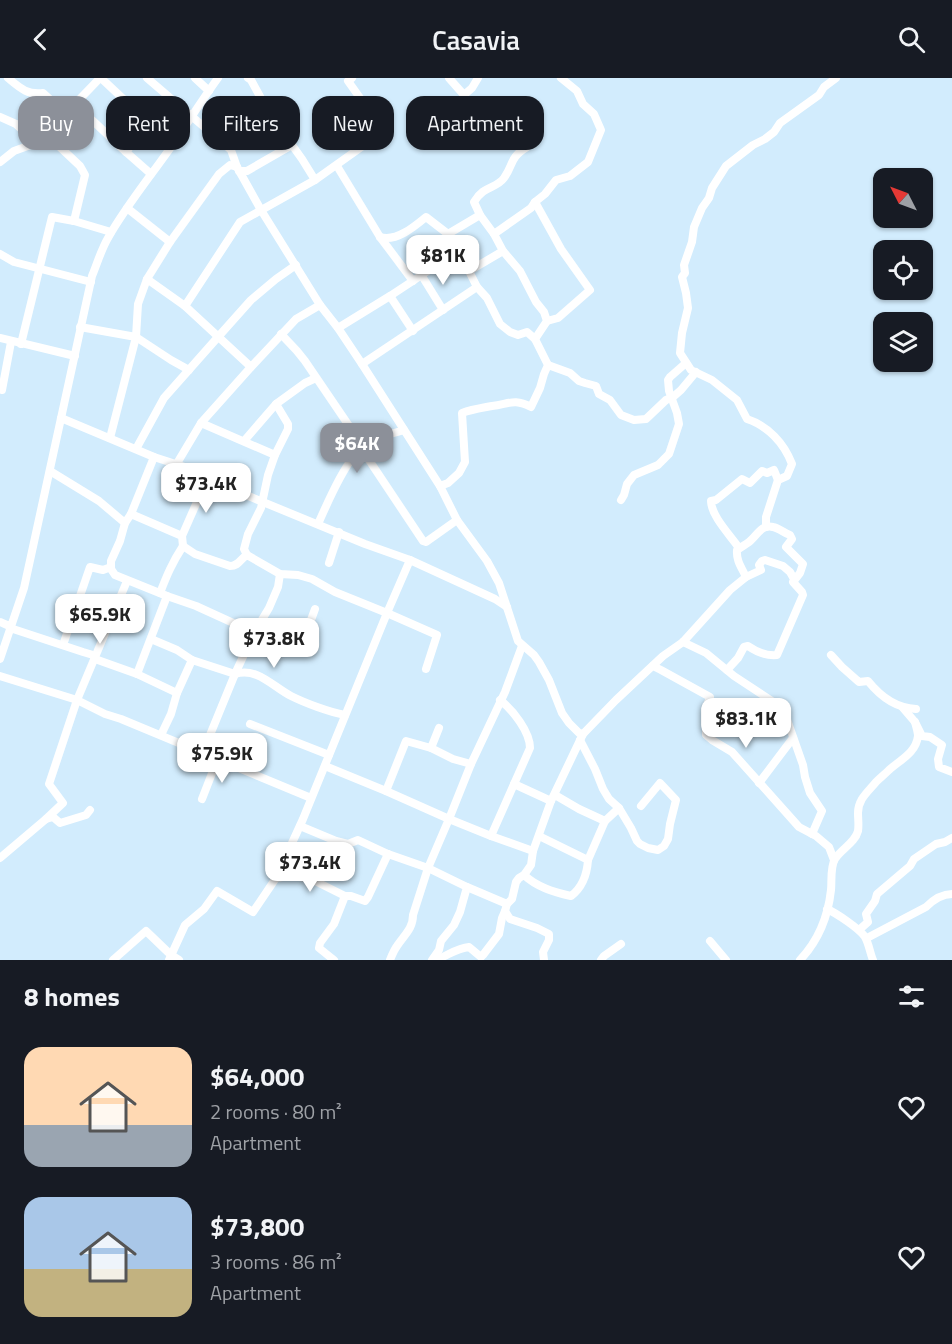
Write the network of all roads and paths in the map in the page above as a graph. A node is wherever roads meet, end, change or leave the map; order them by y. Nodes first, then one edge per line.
1 (8, 78) edge
2 (147, 78) edge
3 (195, 78) edge
4 (218, 78) edge
5 (248, 78) edge
6 (449, 78) edge
7 (478, 78) edge
8 (561, 78) edge
9 (836, 78) edge
10 (97, 79) edge
11 (348, 79) edge
12 (208, 91) junction
13 (46, 96) edge
14 (82, 96) edge
15 (117, 96) edge
16 (260, 96) edge
17 (193, 116) junction
18 (0, 117) edge
19 (190, 120) edge
20 (94, 122) edge
21 (18, 126) edge
22 (18, 150) edge
23 (63, 150) edge
24 (169, 150) edge
25 (283, 150) edge
26 (295, 150) edge
27 (523, 150) edge
28 (126, 152) joint
29 (0, 162) edge
30 (337, 166) junction
31 (0, 169) edge
32 (238, 169) junction
33 (151, 174) junction
34 (315, 180) junction
35 (535, 202) junction
36 (127, 208) junction
37 (261, 210) junction
38 (480, 215) junction
39 (74, 221) junction
40 (111, 232) junction
41 (448, 234) junction
42 (494, 234) junction
43 (380, 237) junction
44 (170, 242) junction
45 (503, 251) junction
46 (0, 254) edge
47 (453, 259) junction
48 (296, 265) junction
49 (39, 270) junction
50 (469, 271) junction
51 (422, 276) junction
52 (147, 279) junction
53 (413, 281) junction
54 (91, 282) junction
55 (477, 287) junction
56 (390, 297) junction
57 (320, 305) junction
58 (185, 306) junction
59 (442, 310) junction
60 (547, 321) junction
61 (80, 327) junction
62 (338, 328) junction
63 (413, 331) junction
64 (281, 334) junction
65 (136, 337) junction
66 (218, 337) junction
67 (0, 338) edge
68 (535, 339) junction
69 (11, 342) junction
70 (21, 344) junction
71 (75, 356) junction
72 (686, 363) junction
73 (362, 364) junction
74 (548, 365) junction
75 (251, 367) junction
76 (189, 370) junction
77 (696, 372) junction
78 (316, 378) junction
79 (2, 390) dead end
80 (670, 397) junction
81 (276, 404) junction
82 (61, 418) junction
83 (201, 423) junction
84 (404, 430) junction
85 (110, 438) junction
86 (244, 441) junction
87 (362, 448) junction
88 (136, 449) junction
89 (275, 455) junction
90 (154, 457) junction
91 (176, 465) junction
92 (50, 471) junction
93 (207, 479) junction
94 (778, 480) junction
95 (440, 486) junction
96 (621, 500) dead end
97 (263, 502) junction
98 (131, 514) junction
99 (457, 520) junction
100 (125, 523) junction
101 (318, 524) junction
102 (766, 527) junction
103 (339, 532) junction
104 (182, 536) junction
105 (183, 546) junction
106 (739, 548) junction
107 (247, 555) junction
108 (410, 560) junction
109 (329, 563) dead end
110 (111, 567) junction
111 (280, 574) junction
112 (746, 577) junction
113 (794, 579) junction
114 (127, 580) junction
115 (164, 594) junction
116 (507, 607) junction
117 (315, 609) dead end
118 (387, 613) junction
119 (0, 622) edge
120 (11, 626) junction
121 (254, 633) junction
122 (151, 639) junction
123 (683, 642) junction
124 (63, 645) junction
125 (522, 646) junction
126 (831, 655) dead end
127 (0, 659) edge
128 (95, 659) junction
129 (192, 660) junction
130 (653, 666) junction
131 (426, 669) dead end
132 (727, 670) junction
133 (137, 674) junction
134 (235, 674) junction
135 (0, 676) edge
136 (177, 693) junction
137 (77, 700) junction
138 (500, 700) junction
139 (903, 708) junction
140 (916, 709) dead end
141 (345, 715) junction
142 (915, 722) junction
143 (250, 724) dead end
144 (439, 728) dead end
145 (161, 735) junction
146 (582, 737) junction
147 (794, 738) junction
148 (431, 748) junction
149 (203, 752) junction
150 (329, 755) junction
151 (218, 758) junction
152 (471, 764) junction
153 (325, 766) junction
154 (952, 772) edge
155 (759, 783) junction
156 (514, 784) junction
157 (386, 791) junction
158 (311, 798) junction
159 (553, 798) junction
160 (202, 799) dead end
161 (640, 806) dead end
162 (619, 808) junction
163 (90, 810) dead end
164 (46, 819) junction
165 (449, 819) junction
166 (605, 821) junction
167 (300, 826) junction
168 (812, 834) junction
169 (539, 836) junction
170 (491, 837) junction
171 (952, 838) edge
172 (533, 851) junction
173 (388, 854) junction
174 (0, 858) edge
175 (588, 860) junction
176 (834, 860) junction
177 (428, 868) junction
178 (524, 875) junction
179 (276, 878) junction
180 (467, 887) junction
181 (952, 894) edge
182 (345, 896) junction
183 (506, 908) junction
184 (827, 909) junction
185 (859, 930) junction
186 (867, 939) junction
187 (710, 941) dead end
188 (621, 944) dead end
189 (173, 958) edge
190 (113, 960) edge
191 (334, 960) edge
192 (390, 960) edge
193 (434, 960) edge
194 (544, 960) edge
195 (601, 960) edge
196 (726, 960) edge
197 (800, 960) edge
198 (873, 960) edge

1 - 13 street
2 - 17 street
3 - 12 street
4 - 12 street
5 - 16 street
6 - 7 street
8 - 35 street
9 - 72 street
10 - 14 street
10 - 15 street
11 - 30 street
12 - 17 street
17 - 19 street
17 - 32 street
18 - 21 street
20 - 28 street
22 - 29 street
23 - 39 street
24 - 33 street
25 - 32 street
26 - 34 street
27 - 38 street
28 - 33 street
29 - 31 street
30 - 34 street
30 - 43 street
32 - 37 street
32 - 44 street
33 - 36 street
34 - 37 street
35 - 42 street
35 - 60 street
36 - 40 street
36 - 44 street
37 - 48 street
37 - 58 street
38 - 41 street
38 - 42 street
39 - 40 street
39 - 49 street
40 - 54 street
41 - 43 street
41 - 47 street
42 - 45 street
43 - 53 street
44 - 52 street
45 - 50 street
45 - 60 street
46 - 49 street
47 - 50 street
47 - 51 street
48 - 57 street
48 - 66 street
49 - 54 street
49 - 70 street
50 - 55 street
51 - 53 street
51 - 59 street
52 - 58 street
52 - 65 street
53 - 56 street
54 - 61 street
55 - 59 street
55 - 68 street
56 - 62 street
56 - 63 street
57 - 62 street
57 - 64 street
58 - 66 street
59 - 63 street
60 - 68 street
61 - 65 street
61 - 71 street
62 - 73 street
63 - 73 street
64 - 75 street
64 - 78 street
65 - 76 street
65 - 85 street
66 - 75 street
66 - 76 street
67 - 69 street
68 - 74 street
69 - 70 street
69 - 79 street
70 - 71 street
71 - 82 street
72 - 77 street
72 - 80 street
73 - 84 street
74 - 80 street
74 - 95 street
75 - 83 street
76 - 88 street
77 - 80 street
77 - 94 street
78 - 81 street
78 - 87 street
80 - 96 street
81 - 86 street
81 - 89 street
82 - 85 street
82 - 92 street
83 - 86 street
83 - 91 street
84 - 87 street
84 - 95 street
85 - 88 street
86 - 89 street
87 - 99 street
87 - 101 street
88 - 90 street
89 - 97 street
90 - 91 street
90 - 98 street
91 - 93 street
92 - 100 street
92 - 120 street
93 - 97 street
93 - 104 street
94 - 102 street
94 - 106 street
95 - 99 street
97 - 101 street
97 - 107 street
98 - 100 street
98 - 104 street
99 - 116 street
100 - 110 street
101 - 103 street
102 - 106 street
102 - 113 street
103 - 108 street
103 - 109 street
104 - 105 street
105 - 107 street
105 - 115 street
106 - 112 street
107 - 111 street
108 - 116 street
108 - 118 street
110 - 114 street
110 - 124 street
111 - 118 street
111 - 121 street
112 - 113 street
112 - 123 street
113 - 132 street
114 - 115 street
114 - 128 street
115 - 121 street
115 - 122 street
116 - 125 street
117 - 121 street
118 - 131 street
118 - 141 street
119 - 120 street
120 - 124 street
120 - 127 street
121 - 134 street
122 - 129 street
122 - 133 street
123 - 130 street
123 - 132 street
124 - 128 street
125 - 138 street
125 - 146 street
126 - 139 street
128 - 133 street
128 - 137 street
129 - 134 street
129 - 136 street
130 - 146 street
130 - 155 street
132 - 147 street
133 - 136 street
134 - 141 street
134 - 149 street
135 - 137 street
136 - 145 street
137 - 145 street
137 - 164 street
138 - 152 street
138 - 156 street
139 - 140 street
139 - 142 street
141 - 150 street
142 - 154 street
142 - 176 street
143 - 150 street
144 - 148 street
145 - 149 street
146 - 159 street
146 - 162 street
147 - 155 street
147 - 168 street
148 - 152 street
148 - 157 street
149 - 151 street
150 - 153 street
151 - 158 street
151 - 160 street
152 - 165 street
153 - 157 street
153 - 158 street
155 - 168 street
156 - 159 street
156 - 170 street
157 - 165 street
158 - 167 street
159 - 166 street
159 - 169 street
161 - 162 street
162 - 166 street
163 - 164 street
164 - 174 street
165 - 170 street
165 - 177 street
166 - 175 street
167 - 173 street
167 - 179 street
168 - 176 street
169 - 172 street
169 - 175 street
170 - 172 street
171 - 185 street
172 - 178 street
173 - 177 street
173 - 182 street
175 - 178 street
176 - 184 street
177 - 180 street
177 - 192 street
178 - 183 street
179 - 182 street
179 - 189 street
180 - 183 street
180 - 193 street
181 - 186 street
182 - 191 street
183 - 193 street
183 - 194 street
184 - 185 street
184 - 197 street
185 - 186 street
186 - 198 street
187 - 196 street
188 - 195 street
189 - 190 street

